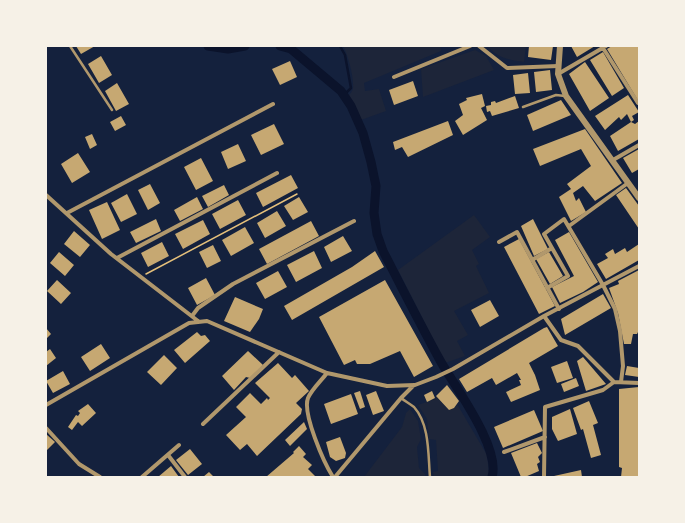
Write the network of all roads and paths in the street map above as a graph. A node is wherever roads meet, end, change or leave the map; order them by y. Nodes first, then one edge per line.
1 (70, 46) edge
2 (470, 46) edge
3 (478, 46) edge
4 (560, 46) edge
5 (604, 47) edge
6 (558, 66) junction
7 (558, 74) junction
8 (394, 77) dead end
9 (566, 96) junction
10 (638, 102) edge
11 (274, 104) dead end
12 (523, 107) dead end
13 (112, 110) dead end
14 (639, 145) edge
15 (613, 160) junction
16 (277, 173) dead end
17 (628, 182) junction
18 (297, 194) dead end
19 (46, 195) edge
20 (639, 198) edge
21 (67, 213) junction
22 (354, 221) dead end
23 (569, 226) junction
24 (499, 242) dead end
25 (552, 248) junction
26 (117, 258) junction
27 (532, 260) junction
28 (639, 266) edge
29 (141, 277) junction
30 (603, 285) junction
31 (547, 288) junction
32 (559, 309) junction
33 (192, 316) junction
34 (544, 316) junction
35 (198, 321) junction
36 (279, 352) junction
37 (327, 373) junction
38 (614, 382) junction
39 (620, 382) junction
40 (639, 383) edge
41 (415, 385) junction
42 (400, 398) junction
43 (47, 403) edge
44 (203, 424) dead end
45 (46, 428) edge
46 (544, 437) junction
47 (179, 445) dead end
48 (504, 452) dead end
49 (168, 455) junction
50 (100, 477) edge
51 (142, 477) edge
52 (185, 477) edge
53 (334, 477) edge
54 (430, 477) edge
55 (544, 477) edge

1 - 13 lane
2 - 8 street
3 - 6 street
4 - 6 street
5 - 7 street
5 - 10 street
6 - 7 street
7 - 9 street
9 - 12 lane
9 - 15 street
11 - 21 street
14 - 15 street
15 - 17 street
16 - 26 street
17 - 20 street
17 - 23 street
18 - 29 path
19 - 21 street
21 - 26 street
22 - 33 street
23 - 25 street
23 - 30 street
24 - 27 street
25 - 27 street
25 - 31 street
26 - 29 street
27 - 31 street
28 - 30 street
29 - 33 street
30 - 32 street
30 - 39 street
31 - 32 street
32 - 34 street
33 - 35 street
34 - 38 street
34 - 41 street
35 - 36 street
35 - 43 street
36 - 37 street
36 - 44 street
37 - 41 street
37 - 53 street
38 - 39 street
38 - 46 street
39 - 40 street
41 - 42 street
42 - 53 street
42 - 54 lane
45 - 50 street
46 - 48 street
46 - 55 street
47 - 49 street
49 - 51 street
49 - 52 street

